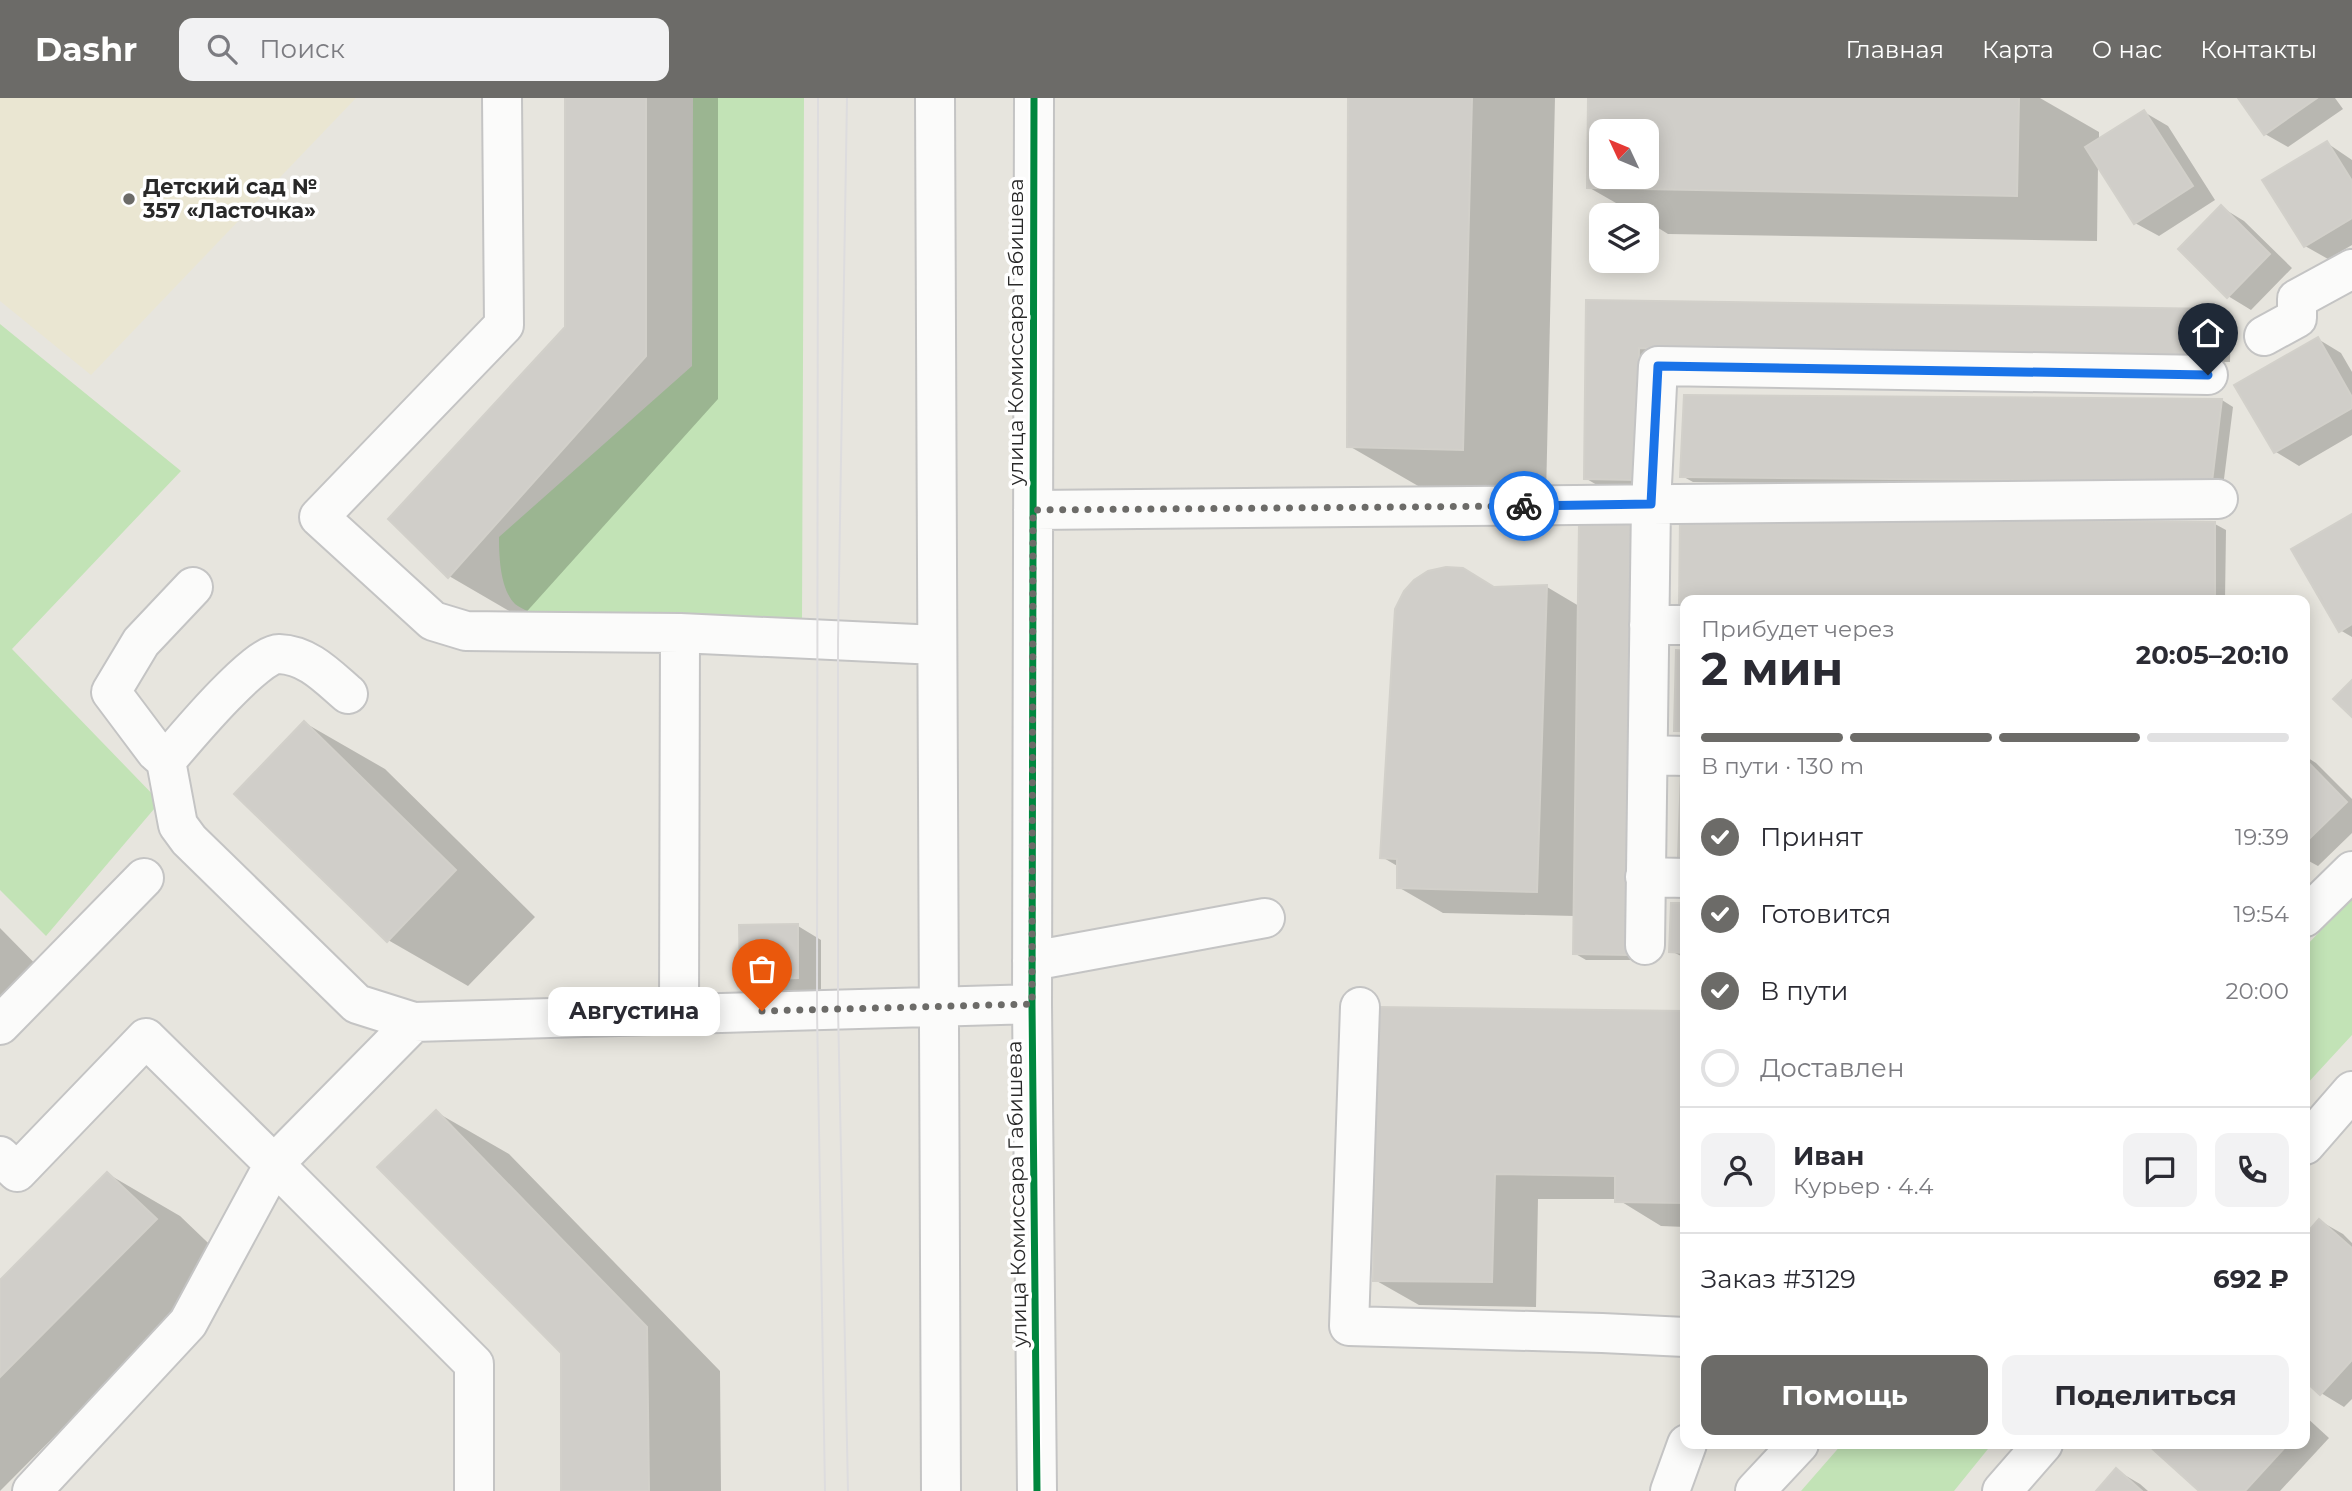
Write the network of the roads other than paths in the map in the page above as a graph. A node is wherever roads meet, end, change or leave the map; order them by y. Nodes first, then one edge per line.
1 (502, 98) edge
2 (935, 98) edge
3 (1034, 98) edge
4 (2352, 269) edge
5 (2264, 336) dead end
6 (2208, 375) dead end
7 (2218, 499) dead end
8 (1651, 504) junction
9 (1033, 510) junction
10 (193, 587) dead end
11 (1667, 625) edge
12 (680, 633) junction
13 (937, 645) junction
14 (348, 694) dead end
15 (1647, 755) junction
16 (1680, 755) edge
17 (166, 761) junction
18 (2352, 870) edge
19 (1645, 877) junction
20 (145, 878) dead end
21 (1680, 878) edge
22 (2310, 911) edge
23 (1265, 918) dead end
24 (1644, 946) dead end
25 (1032, 961) junction
26 (1032, 1004) junction
27 (939, 1006) junction
28 (1360, 1007) dead end
29 (679, 1014) junction
30 (414, 1022) junction
31 (0, 1025) edge
32 (2352, 1091) edge
33 (2310, 1139) edge
34 (274, 1164) junction
35 (5, 1172) edge
36 (1680, 1337) edge
37 (1685, 1449) edge
38 (1794, 1449) edge
39 (2039, 1449) edge
40 (32, 1491) edge
41 (474, 1491) edge
42 (941, 1491) edge
43 (1037, 1491) edge
44 (1670, 1491) edge
45 (1755, 1491) edge
46 (2002, 1491) edge

1 - 12 street
2 - 13 street
3 - 9 street, улица Комиссара Габишева
4 - 5 street
6 - 8 street
7 - 8 street
8 - 9 street
8 - 11 street
9 - 25 street, улица Комиссара Габишева
10 - 17 street
11 - 15 street
12 - 13 street
12 - 29 street
13 - 27 street
14 - 17 street
15 - 16 street
15 - 19 street
17 - 30 street
18 - 22 street
19 - 21 street
19 - 24 street
20 - 31 street
23 - 25 street
25 - 26 street, улица Комиссара Габишева
26 - 27 street
26 - 43 street, улица Комиссара Габишева
27 - 29 street
27 - 42 street
28 - 36 street
29 - 30 street
30 - 34 street
32 - 33 street
34 - 35 street
34 - 40 street
34 - 41 street
37 - 44 street
38 - 45 street
39 - 46 street

